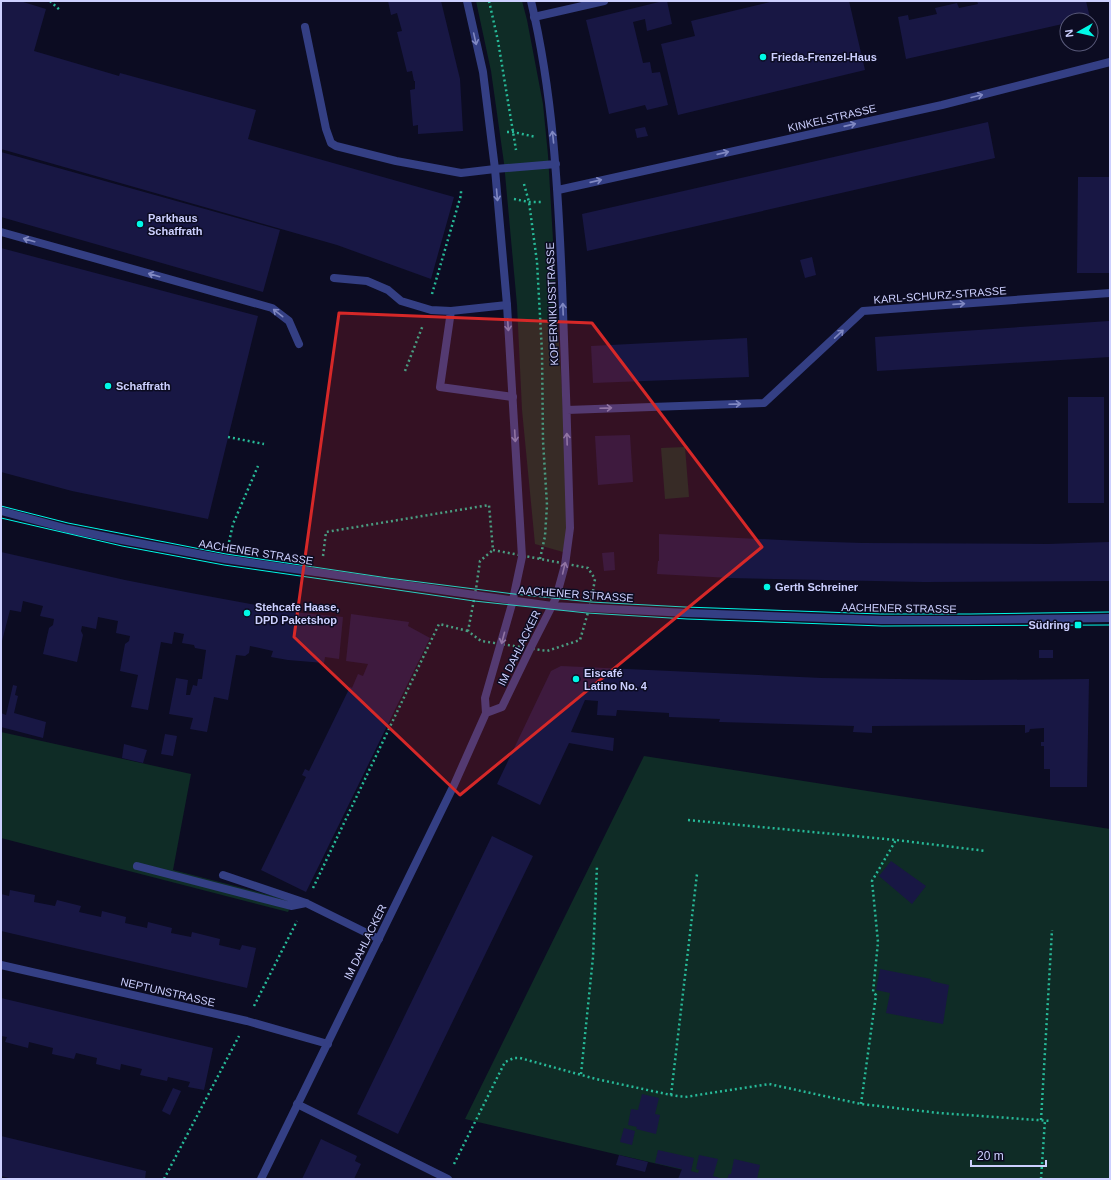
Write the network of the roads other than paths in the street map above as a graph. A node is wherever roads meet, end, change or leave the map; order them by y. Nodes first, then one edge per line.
1 (467, 1) edge
2 (531, 1) edge
3 (604, 1) edge
4 (534, 17) junction
5 (305, 27) dead end
6 (1110, 62) edge
7 (556, 164) junction
8 (495, 169) junction
9 (558, 190) junction
10 (1, 232) edge
11 (334, 278) dead end
12 (1110, 293) edge
13 (507, 305) junction
14 (451, 311) junction
15 (299, 344) dead end
16 (513, 397) junction
17 (566, 410) junction
18 (1, 512) edge
19 (512, 600) junction
20 (552, 606) junction
21 (1110, 618) edge
22 (486, 713) junction
23 (137, 866) dead end
24 (223, 875) dead end
25 (306, 903) junction
26 (379, 939) junction
27 (1, 965) edge
28 (328, 1044) junction
29 (297, 1104) junction
30 (261, 1179) edge
31 (447, 1179) edge

1 -> 8 street
2 - 4 street, KOPERNIKUSSTRASSE
3 - 4 street
7 -> 4 street, KOPERNIKUSSTRASSE
5 - 8 street
9 -> 6 street, KINKELSTRASSE
7 - 8 street
7 - 9 street, KOPERNIKUSSTRASSE
8 -> 13 street
17 -> 9 street, KOPERNIKUSSTRASSE
15 -> 10 street
11 - 14 street
17 -> 12 street, KARL-SCHURZ-STRASSE
13 - 14 street
13 -> 16 street
14 - 16 street
16 -> 19 street
20 -> 17 street, KOPERNIKUSSTRASSE
18 - 19 street, AACHENER STRASSE
19 - 20 street, AACHENER STRASSE
19 -> 22 street, IM DAHLACKER
20 - 21 street, AACHENER STRASSE
20 - 22 street, IM DAHLACKER
22 - 26 street, IM DAHLACKER
23 - 25 street
24 - 25 street
25 - 26 street
26 - 28 street, IM DAHLACKER
27 - 28 street, NEPTUNSTRASSE
28 - 29 street, IM DAHLACKER
29 - 30 street, IM DAHLACKER
29 - 31 street

